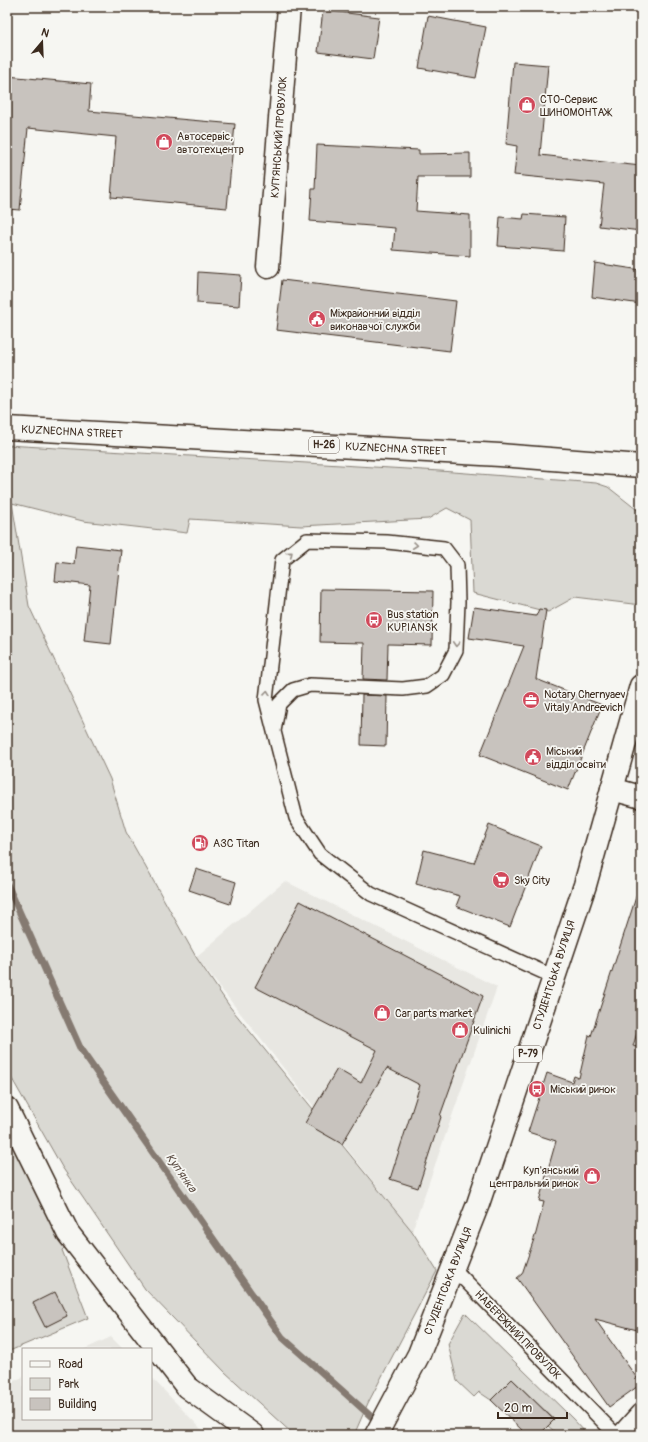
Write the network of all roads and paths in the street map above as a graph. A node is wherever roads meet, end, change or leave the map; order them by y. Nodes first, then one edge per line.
1 (289, 7) edge
2 (268, 266) dead end
3 (7, 428) edge
4 (641, 466) edge
5 (641, 686) edge
6 (274, 731) junction
7 (612, 789) junction
8 (641, 797) edge
9 (554, 977) junction
10 (7, 1108) edge
11 (453, 1268) junction
12 (641, 1415) edge
13 (253, 1435) edge
14 (376, 1435) edge
15 (616, 1435) edge
16 (623, 1435) edge

1 - 2 main road, КУП'ЯНСЬКИЙ ПРОВУЛОК
3 - 4 main road, KUZNECHNA STREET / Н-26
5 - 7 main road, СТУДЕНТСЬКА ВУЛИЦЯ / Р-79
6 -> 6 lane
6 - 9 lane
7 - 8 main road
7 - 9 main road, СТУДЕНТСЬКА ВУЛИЦЯ / Р-79
9 - 11 main road, СТУДЕНТСЬКА ВУЛИЦЯ / Р-79
10 - 13 main road
11 - 14 main road, СТУДЕНТСЬКА ВУЛИЦЯ / Р-79
11 - 15 lane, НАБЕРЕЖНИЙ ПРОВУЛОК
12 - 16 main road

